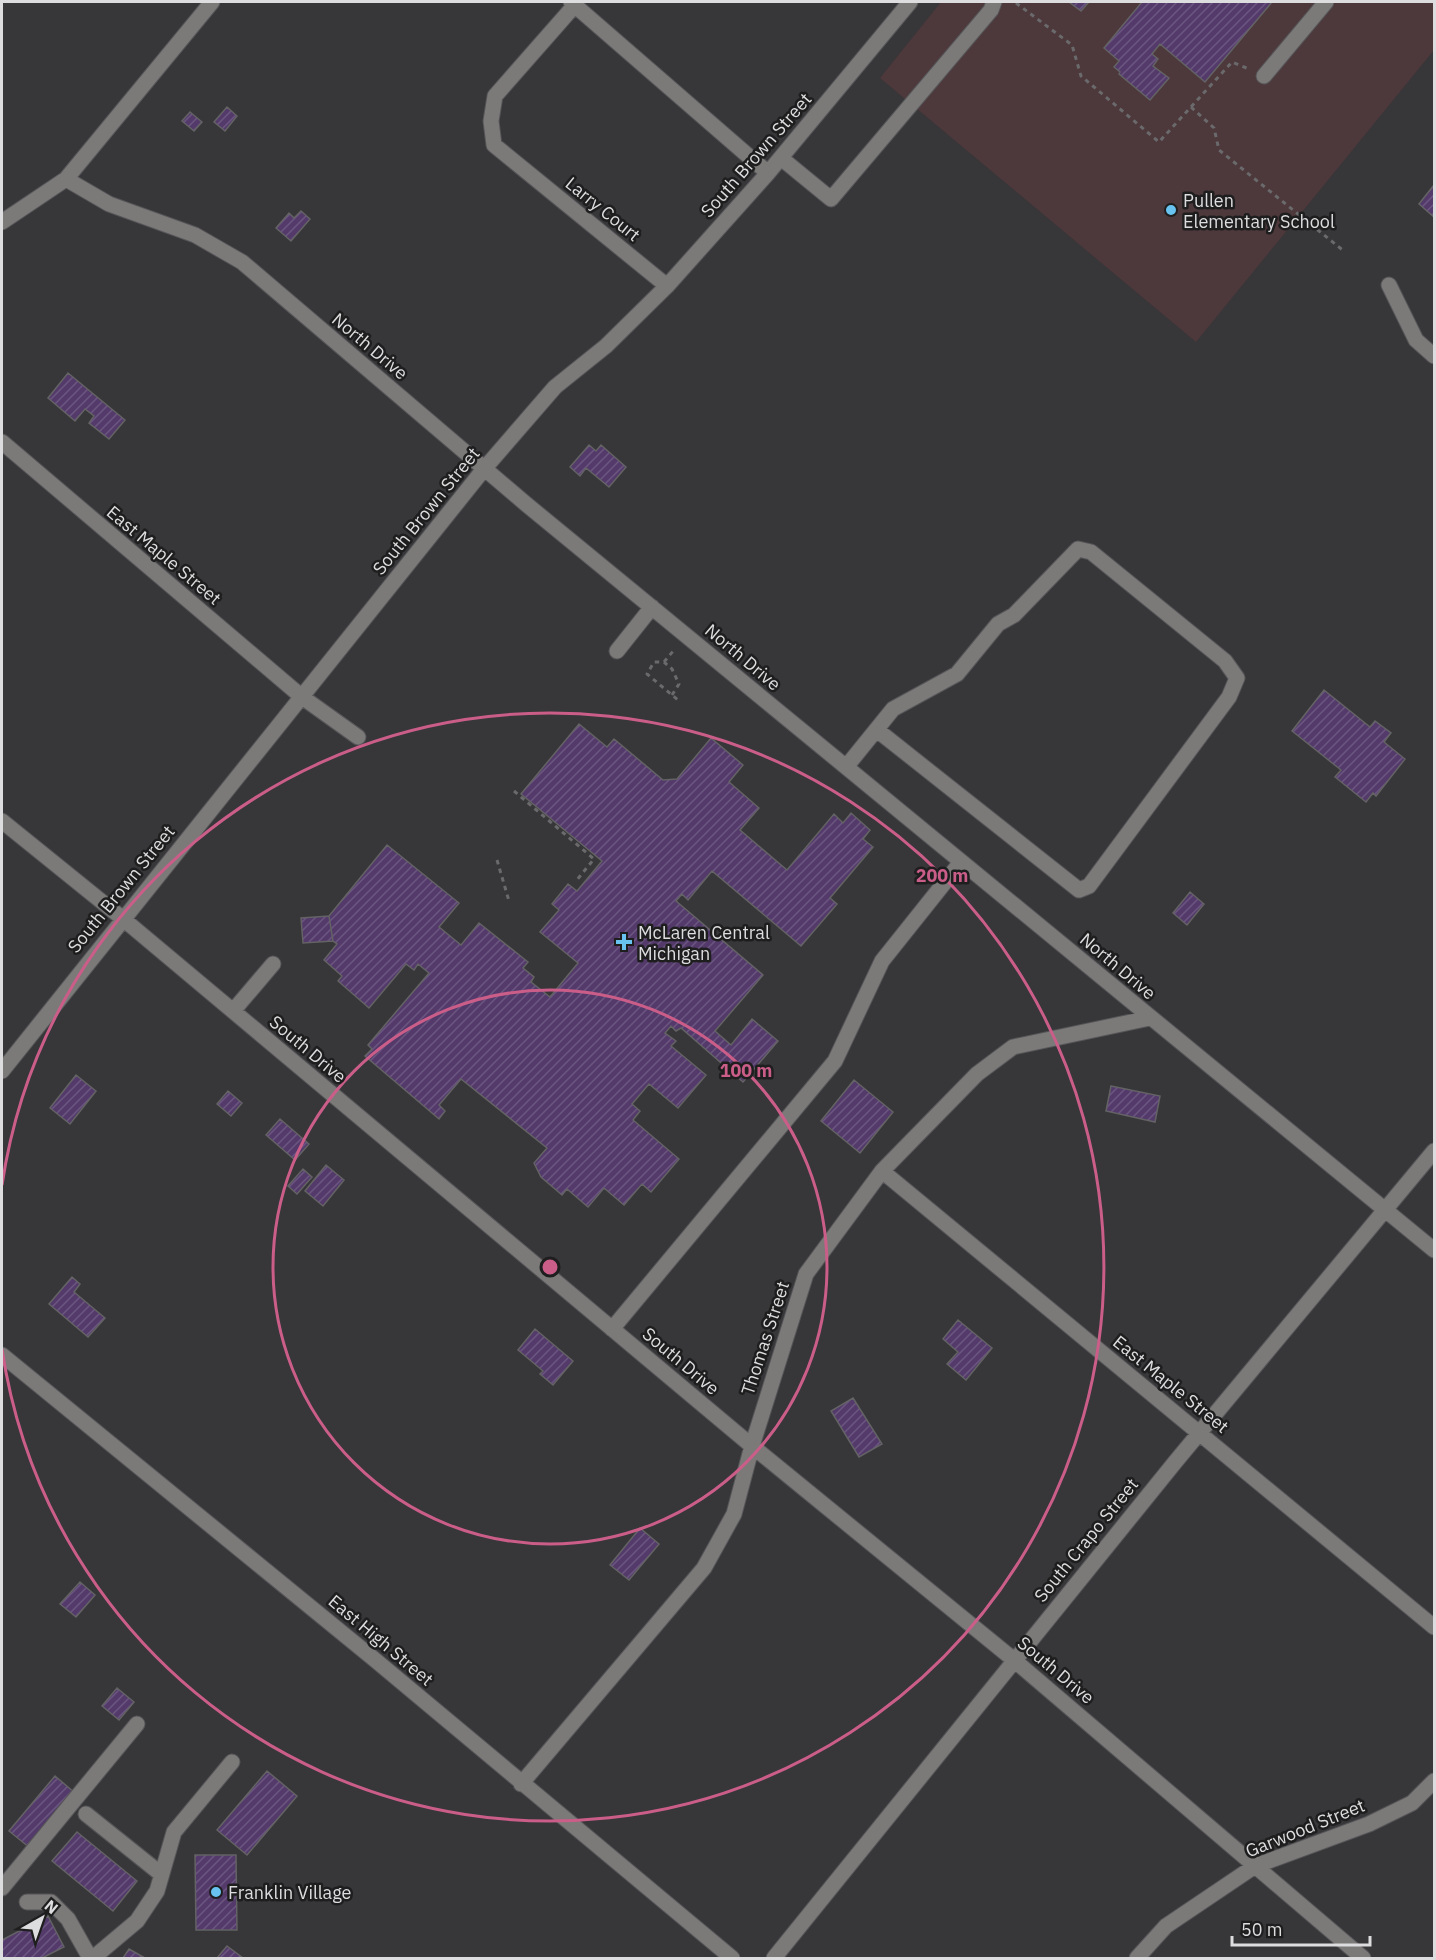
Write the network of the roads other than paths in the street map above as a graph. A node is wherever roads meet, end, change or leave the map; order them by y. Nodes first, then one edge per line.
1 (212, 2) edge
2 (910, 2) edge
3 (994, 2) edge
4 (1326, 2) edge
5 (573, 3) edge
6 (1264, 76) road end
7 (781, 158) junction
8 (768, 173) junction
9 (66, 179) junction
10 (2, 222) edge
11 (1389, 285) dead end
12 (667, 286) junction
13 (1434, 356) edge
14 (2, 442) edge
15 (484, 469) junction
16 (652, 607) junction
17 (616, 651) dead end
18 (302, 697) junction
19 (877, 730) junction
20 (358, 737) dead end
21 (846, 767) junction
22 (2, 821) edge
23 (961, 862) junction
24 (122, 918) junction
25 (273, 964) dead end
26 (233, 1011) junction
27 (1150, 1018) junction
28 (2, 1071) edge
29 (1434, 1151) edge
30 (882, 1171) junction
31 (1387, 1209) junction
32 (1434, 1250) edge
33 (612, 1329) junction
34 (2, 1355) edge
35 (1199, 1433) junction
36 (752, 1446) junction
37 (1434, 1627) edge
38 (1014, 1660) junction
39 (137, 1724) dead end
40 (232, 1762) dead end
41 (1434, 1781) edge
42 (521, 1784) junction
43 (86, 1814) dead end
44 (1255, 1866) junction
45 (161, 1874) junction
46 (2, 1888) edge
47 (27, 1902) dead end
48 (92, 1959) edge
49 (732, 1959) edge
50 (774, 1959) edge
51 (1137, 1959) edge
52 (1363, 1959) edge

1 - 9 street
2 - 7 street, South Brown Street
3 - 7 street
4 - 6 street
5 - 8 street
5 - 12 street, Larry Court
7 - 8 street, South Brown Street
8 - 12 street, South Brown Street
9 - 10 street
9 - 15 street, North Drive
11 - 13 street
12 - 15 street, South Brown Street
14 - 18 street, East Maple Street
15 - 16 street, North Drive
15 - 18 street, South Brown Street
16 - 17 street
16 - 21 street, North Drive
18 - 20 street, East Maple Street
18 - 24 street, South Brown Street
19 - 19 street
19 - 21 street
21 - 23 street, North Drive
22 - 24 street, South Drive
23 - 27 street, North Drive
23 - 33 street
24 - 26 street, South Drive
24 - 28 street, South Brown Street
25 - 26 street
26 - 33 street, South Drive
27 - 30 street, Thomas Street
27 - 31 street, North Drive
29 - 31 street, South Crapo Street
30 - 35 street, East Maple Street
30 - 36 street, Thomas Street
31 - 32 street, North Drive
31 - 35 street, South Crapo Street
33 - 36 street, South Drive
34 - 42 street, East High Street
35 - 37 street, East Maple Street
35 - 38 street, South Crapo Street
36 - 38 street, South Drive
36 - 42 street, Thomas Street
38 - 44 street, South Drive
38 - 50 street, South Crapo Street
39 - 46 street
40 - 45 street
41 - 44 street, Garwood Street
42 - 49 street, East High Street
43 - 45 street
44 - 51 street, Garwood Street
44 - 52 street, South Drive
45 - 48 street
47 - 48 street

